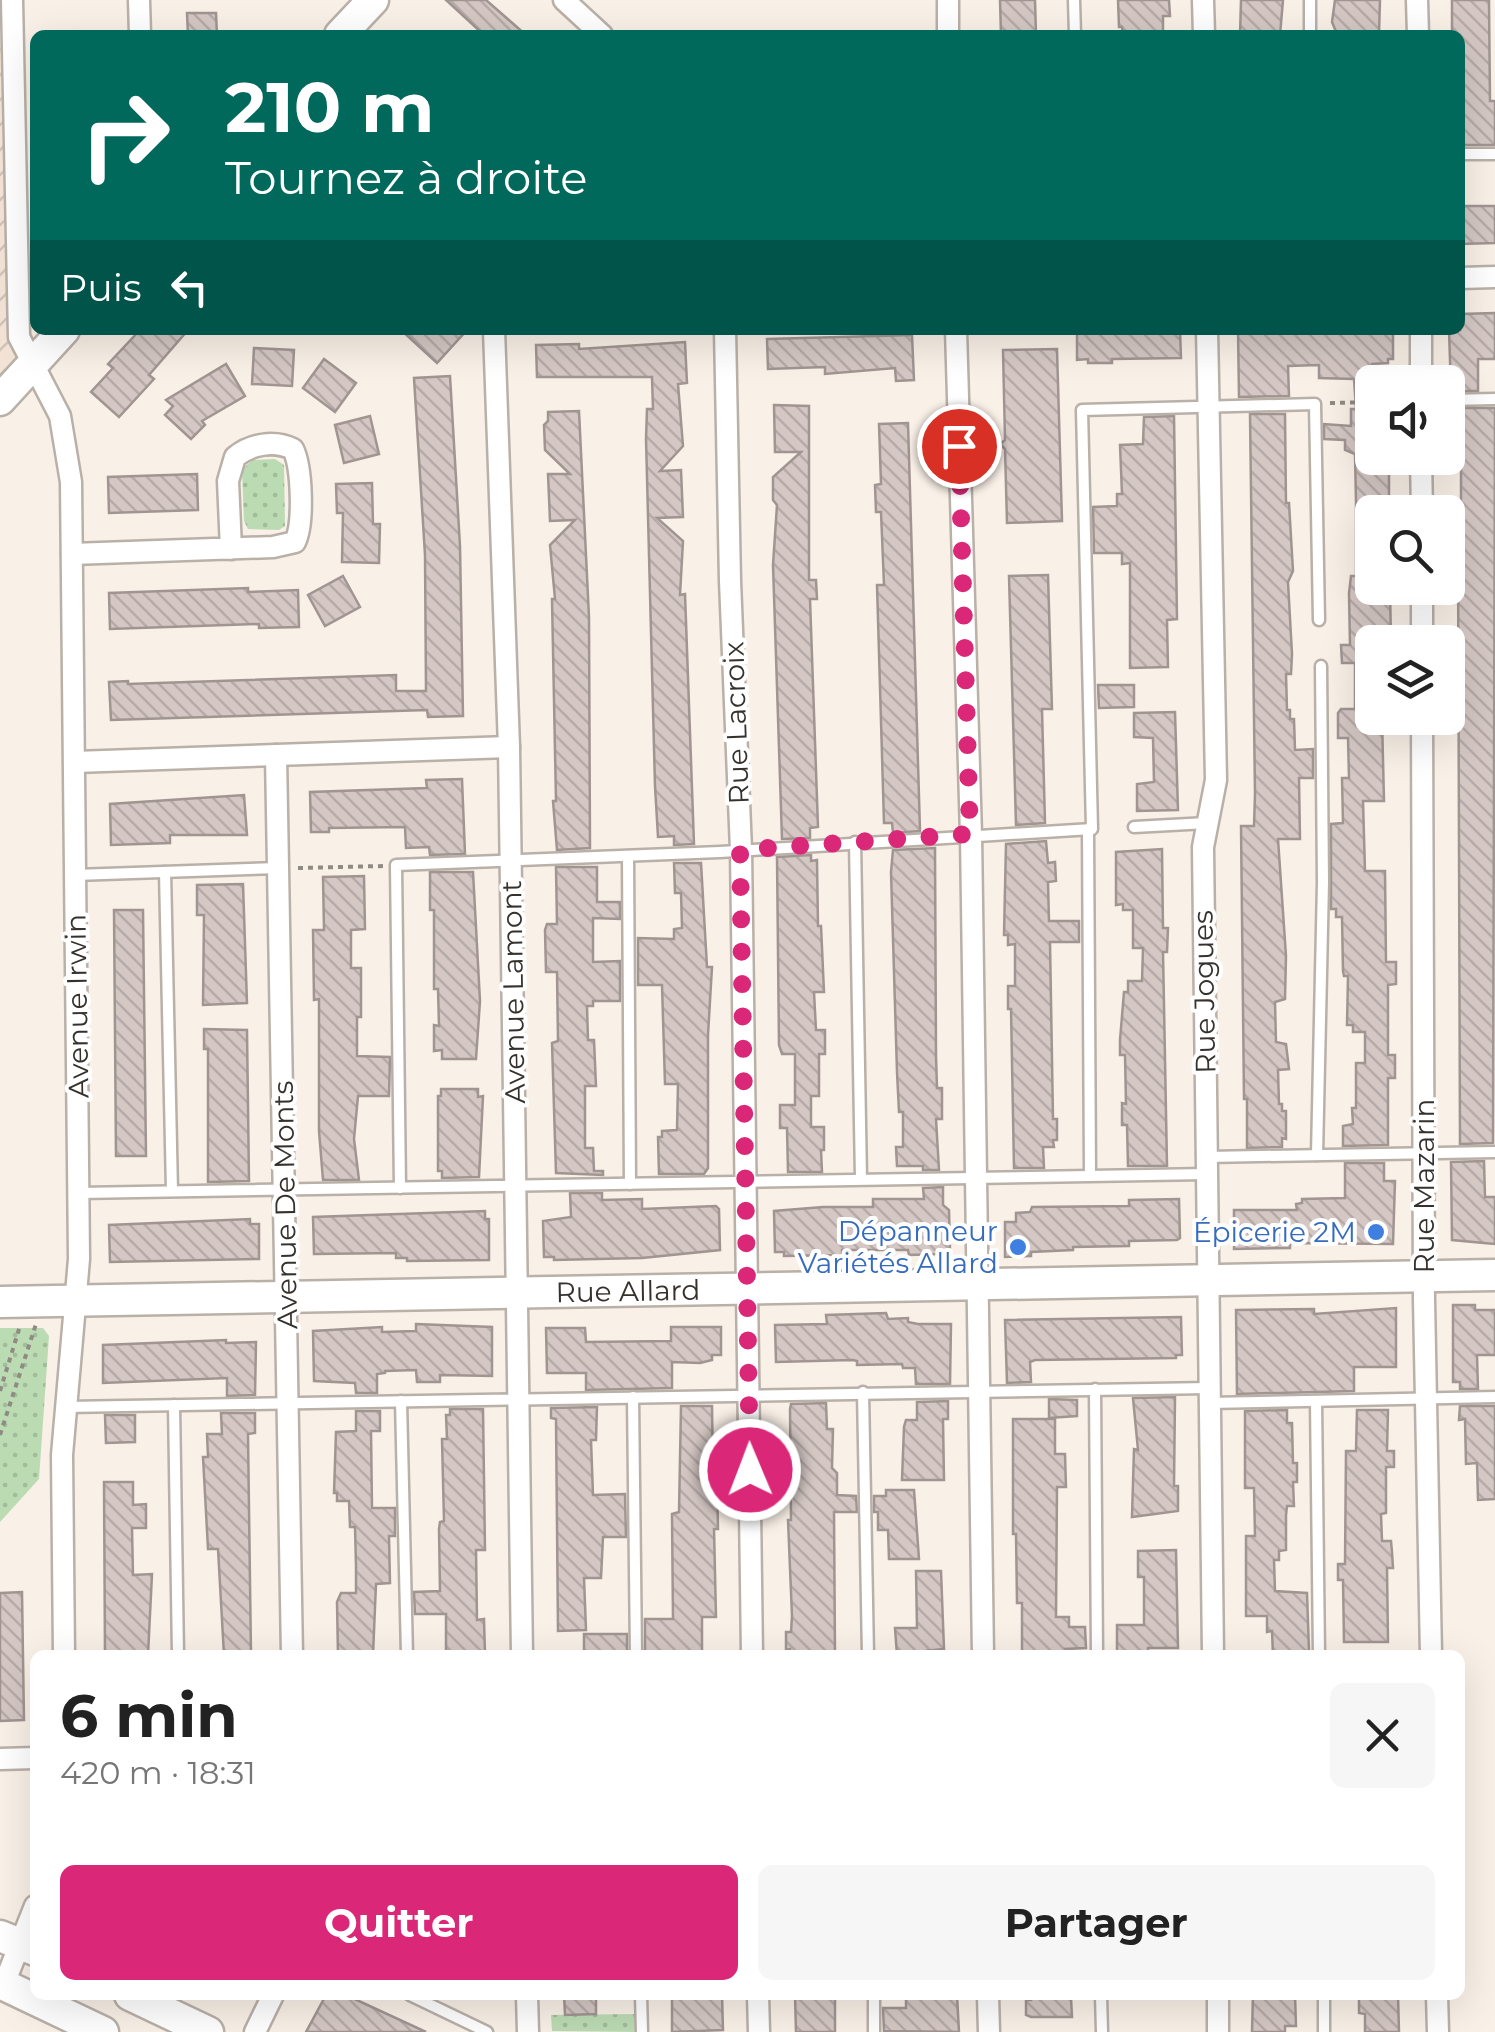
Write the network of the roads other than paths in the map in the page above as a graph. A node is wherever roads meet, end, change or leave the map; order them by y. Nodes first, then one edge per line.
1 (12, 0) edge
2 (139, 0) edge
3 (373, 0) edge
4 (564, 0) edge
5 (948, 0) edge
6 (1074, 0) edge
7 (1204, 0) edge
8 (1310, 0) edge
9 (1418, 0) edge
10 (140, 30) edge
11 (345, 30) edge
12 (597, 30) edge
13 (948, 30) edge
14 (1074, 30) edge
15 (1204, 30) edge
16 (1310, 30) edge
17 (1418, 30) edge
18 (1465, 154) edge
19 (1495, 154) edge
20 (1495, 277) edge
21 (1465, 278) edge
22 (60, 335) edge
23 (494, 335) edge
24 (726, 335) edge
25 (956, 335) edge
26 (1207, 335) edge
27 (1421, 335) edge
28 (34, 364) junction
29 (1421, 365) edge
30 (1495, 399) edge
31 (0, 400) edge
32 (1465, 400) edge
33 (1209, 406) junction
34 (231, 549) junction
35 (72, 554) junction
36 (1319, 620) dead end
37 (1321, 666) dead end
38 (1422, 735) edge
39 (509, 747) junction
40 (276, 756) junction
41 (75, 762) junction
42 (1208, 823) junction
43 (1134, 826) dead end
44 (1088, 829) junction
45 (970, 834) junction
46 (855, 842) junction
47 (740, 850) junction
48 (628, 856) junction
49 (510, 860) junction
50 (278, 868) junction
51 (164, 872) junction
52 (75, 875) junction
53 (1495, 1152) edge
54 (1424, 1154) junction
55 (1317, 1156) junction
56 (1206, 1166) junction
57 (1090, 1175) junction
58 (976, 1177) junction
59 (861, 1179) junction
60 (746, 1181) junction
61 (630, 1184) junction
62 (516, 1186) junction
63 (400, 1188) junction
64 (286, 1190) junction
65 (172, 1192) junction
66 (79, 1193) junction
67 (1495, 1275) edge
68 (1424, 1276) junction
69 (1208, 1280) junction
70 (978, 1284) junction
71 (749, 1288) junction
72 (516, 1293) junction
73 (288, 1297) junction
74 (75, 1300) junction
75 (10, 1311) edge
76 (1095, 1389) junction
77 (980, 1390) junction
78 (864, 1392) junction
79 (750, 1394) junction
80 (1209, 1396) junction
81 (633, 1397) junction
82 (1495, 1397) edge
83 (518, 1398) junction
84 (1426, 1399) junction
85 (401, 1401) junction
86 (1316, 1401) junction
87 (288, 1404) junction
88 (174, 1405) junction
89 (65, 1406) junction
90 (64, 1650) edge
91 (178, 1650) edge
92 (292, 1650) edge
93 (407, 1650) edge
94 (522, 1650) edge
95 (636, 1650) edge
96 (752, 1650) edge
97 (868, 1650) edge
98 (983, 1650) edge
99 (1097, 1650) edge
100 (1213, 1650) edge
101 (1320, 1650) edge
102 (1431, 1650) edge
103 (30, 1758) edge
104 (0, 1759) edge
105 (30, 1917) edge
106 (18, 1943) edge
107 (1, 1988) edge
108 (141, 2000) edge
109 (271, 2000) edge
110 (423, 2000) edge
111 (527, 2000) edge
112 (642, 2000) edge
113 (758, 2000) edge
114 (874, 2000) edge
115 (988, 2000) edge
116 (1102, 2000) edge
117 (1218, 2000) edge
118 (1324, 2000) edge
119 (1438, 2000) edge
120 (103, 2032) edge
121 (208, 2032) edge
122 (255, 2032) edge
123 (487, 2032) edge
124 (528, 2032) edge
125 (642, 2032) edge
126 (758, 2032) edge
127 (874, 2032) edge
128 (989, 2032) edge
129 (1102, 2032) edge
130 (1218, 2032) edge
131 (1324, 2032) edge
132 (1438, 2032) edge

1 - 28 street, Avenue Irwin
2 - 10 street
3 - 11 street
4 - 12 street
5 - 13 street
6 - 14 lane
7 - 15 street
8 - 16 lane
9 - 17 street
18 - 19 lane
20 - 21 street
22 - 28 street
23 - 39 street, Avenue Lamont
24 - 47 street, Rue Lacroix
25 - 45 street
26 - 33 street, Rue Jogues
27 - 29 street
28 - 31 street
28 - 35 street, Avenue Irwin
30 - 32 lane
33 - 36 lane
33 - 42 street, Rue Jogues
33 - 44 lane
34 - 34 street
34 - 35 street
35 - 41 street, Avenue Irwin
37 - 55 lane
38 - 54 street, Rue Mazarin
39 - 40 street
39 - 49 street, Avenue Lamont
40 - 41 street
40 - 50 street, Avenue De Monts
41 - 52 street, Avenue Irwin
42 - 43 lane
42 - 56 street, Rue Jogues
44 - 45 lane
44 - 57 lane
45 - 46 lane
45 - 58 street
46 - 47 lane
46 - 59 lane
47 - 48 lane
47 - 60 street, Rue Lacroix
48 - 49 lane
48 - 61 lane
49 - 62 street, Avenue Lamont
49 - 63 lane
50 - 51 lane
50 - 64 street, Avenue De Monts
51 - 52 lane
51 - 65 lane
52 - 66 street, Avenue Irwin
53 - 54 lane
54 - 55 lane
54 - 68 street, Rue Mazarin
55 - 56 lane
56 - 57 lane
56 - 69 street, Rue Jogues
57 - 58 lane
58 - 59 lane
58 - 70 street
59 - 60 lane
60 - 61 lane
60 - 71 street, Rue Lacroix
61 - 62 lane
62 - 63 lane
62 - 72 street, Avenue Lamont
63 - 64 lane
64 - 65 lane
64 - 73 street, Avenue De Monts
65 - 66 lane
66 - 74 street, Avenue Irwin
67 - 68 street, Rue Allard
68 - 69 street, Rue Allard
68 - 84 street, Rue Mazarin
69 - 70 street, Rue Allard
69 - 80 street, Rue Jogues
70 - 71 street, Rue Allard
70 - 77 street
71 - 72 street, Rue Allard
71 - 79 street, Rue Lacroix
72 - 73 street, Rue Allard
72 - 83 street, Avenue Lamont
73 - 74 street, Rue Allard
73 - 87 street, Avenue De Monts
74 - 75 street, Rue Allard
74 - 89 street, Avenue Irwin
76 - 77 lane
76 - 80 lane
76 - 99 lane
77 - 78 lane
77 - 98 street
78 - 79 lane
78 - 97 lane
79 - 81 lane
79 - 96 street, Rue Lacroix
80 - 86 lane
80 - 100 street, Rue Jogues
81 - 83 lane
81 - 95 lane
82 - 84 lane
83 - 85 lane
83 - 94 street, Avenue Lamont
84 - 86 lane
84 - 102 street, Rue Mazarin
85 - 87 lane
85 - 93 lane
86 - 101 lane
87 - 88 lane
87 - 92 street, Avenue De Monts
88 - 89 lane
88 - 91 lane
89 - 90 street, Avenue Irwin
103 - 104 street
105 - 106 street
106 - 107 street
107 - 120 street
108 - 121 street
109 - 122 street
110 - 123 lane
111 - 124 street
112 - 125 lane
113 - 126 street
114 - 127 lane
115 - 128 street
116 - 129 lane
117 - 130 street
118 - 131 lane
119 - 132 street

